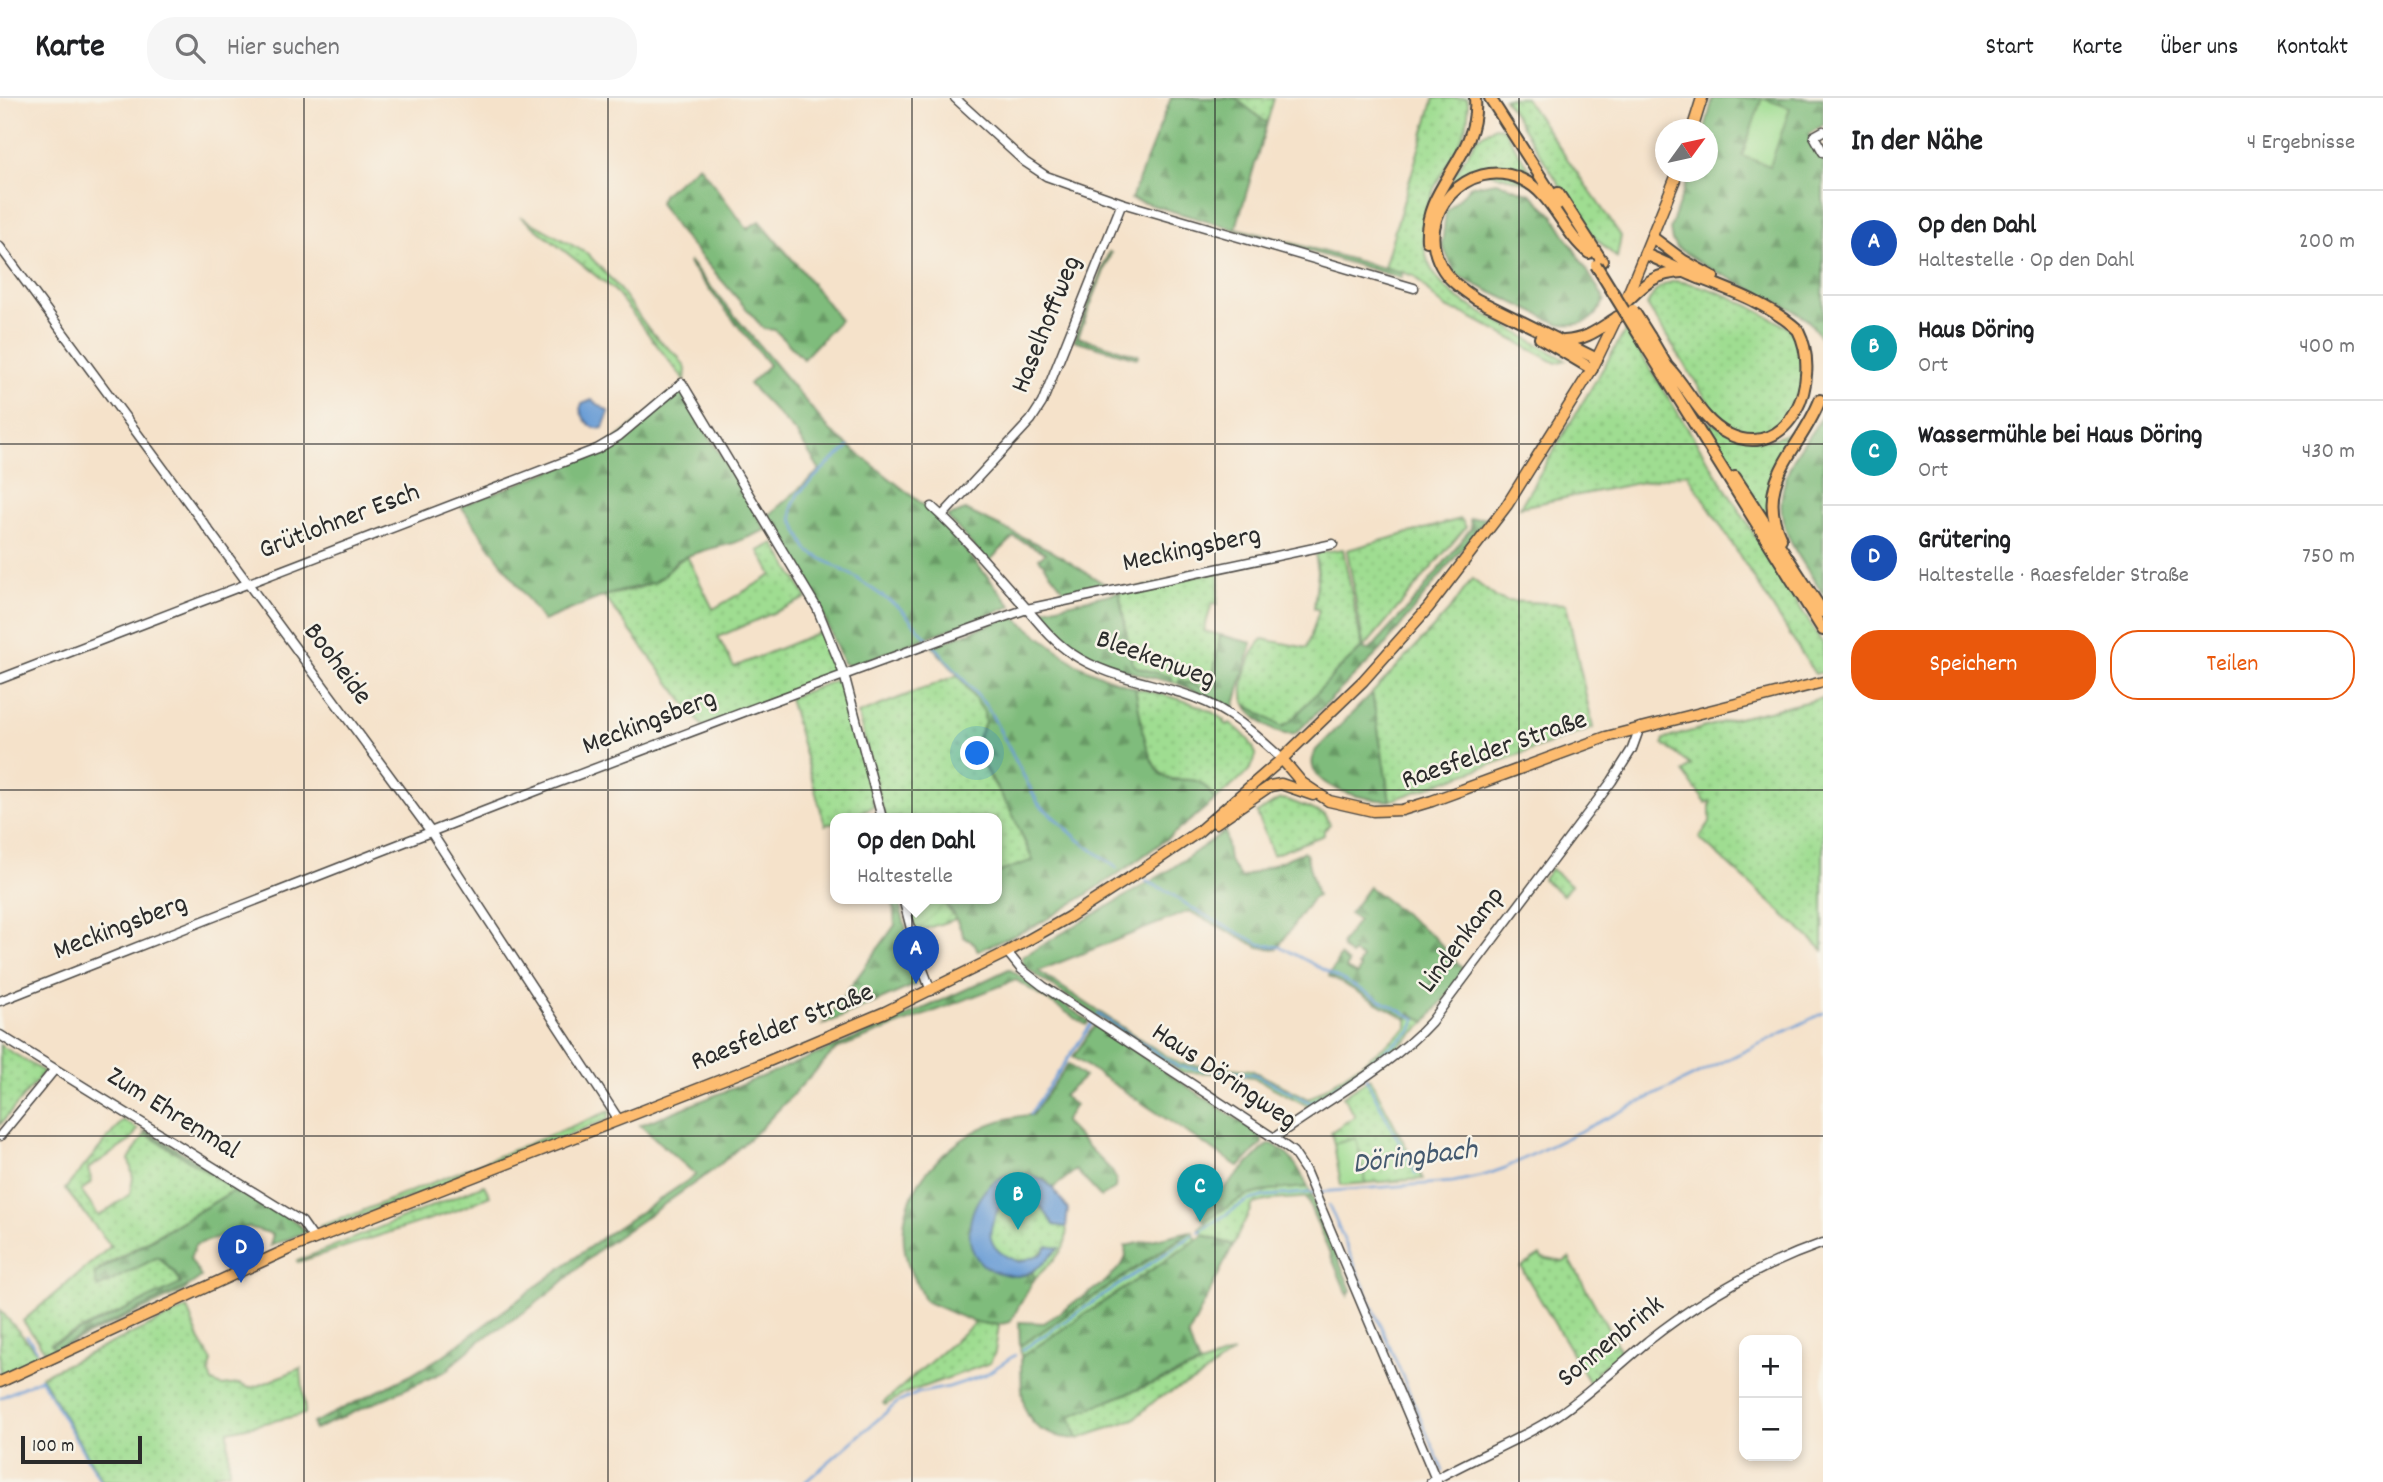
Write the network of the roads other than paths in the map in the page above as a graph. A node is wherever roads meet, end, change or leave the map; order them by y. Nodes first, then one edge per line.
1 (955, 98) edge
2 (1475, 98) edge
3 (1490, 98) edge
4 (1495, 98) edge
5 (1702, 98) edge
6 (1695, 119) edge
7 (1823, 131) edge
8 (1823, 152) edge
9 (1674, 182) edge
10 (1122, 203) junction
11 (1652, 237) junction
12 (0, 247) edge
13 (1589, 253) junction
14 (1645, 254) junction
15 (1599, 263) junction
16 (1685, 272) junction
17 (1413, 288) dead end
18 (1623, 305) junction
19 (1618, 317) junction
20 (1647, 340) junction
21 (1561, 341) junction
22 (1815, 343) dead end
23 (1594, 364) junction
24 (1668, 367) junction
25 (1819, 383) edge
26 (932, 507) dead end
27 (942, 516) junction
28 (1333, 544) dead end
29 (1802, 578) junction
30 (247, 584) junction
31 (1027, 609) junction
32 (1823, 612) edge
33 (1823, 630) edge
34 (844, 674) junction
35 (0, 679) edge
36 (1823, 682) edge
37 (1640, 727) junction
38 (1282, 759) junction
39 (1324, 799) junction
40 (881, 813) edge
41 (431, 832) junction
42 (1198, 832) junction
43 (905, 904) edge
44 (1007, 952) junction
45 (931, 991) junction
46 (0, 1001) edge
47 (0, 1035) edge
48 (55, 1069) junction
49 (619, 1120) junction
50 (0, 1136) edge
51 (1274, 1138) junction
52 (314, 1239) junction
53 (1823, 1242) edge
54 (0, 1382) edge
55 (1434, 1481) edge

1 - 10 street
2 - 23 highway
3 - 13 highway
4 - 15 highway
5 - 6 main road
7 - 8 street
9 - 11 main road
10 - 17 street
10 - 27 street, Haselhoffweg
11 - 14 main road
11 - 22 highway
12 - 30 street, Booheide
13 - 15 highway
13 - 21 highway
14 - 16 highway
14 - 18 main road
15 - 20 highway, bridge
16 - 18 highway
16 - 25 highway
18 - 19 main road
19 - 21 highway
19 - 23 main road
20 - 24 highway
20 - 33 highway
21 - 23 highway
23 - 38 main road
24 - 25 highway
24 - 29 highway
25 - 29 highway
26 - 27 street, Bleekenweg
27 - 31 street, Bleekenweg
28 - 31 street, Meckingsberg
29 - 32 highway
30 - 34 street, Grütlohner Esch
30 - 35 street, Grütlohner Esch
30 - 41 street, Booheide
31 - 34 street, Meckingsberg
31 - 38 street, Bleekenweg
34 - 40 street
34 - 41 street, Meckingsberg
36 - 37 main road, Raesfelder Straße
37 - 39 main road, Raesfelder Straße
37 - 51 street, Lindenkamp
38 - 39 main road, Raesfelder Straße
38 - 42 main road, Raesfelder Straße
39 - 42 main road
41 - 46 street, Meckingsberg
41 - 49 street, Booheide
42 - 44 main road, Raesfelder Straße
43 - 45 street
44 - 45 main road, Raesfelder Straße
44 - 51 street, Haus Döringweg
45 - 49 main road, Raesfelder Straße
47 - 48 street, Zum Ehrenmal
48 - 50 street
48 - 52 street, Zum Ehrenmal
49 - 52 main road, Raesfelder Straße
51 - 55 street, Haus Döringweg
52 - 54 main road, Raesfelder Straße
53 - 55 street, Sonnenbrink

